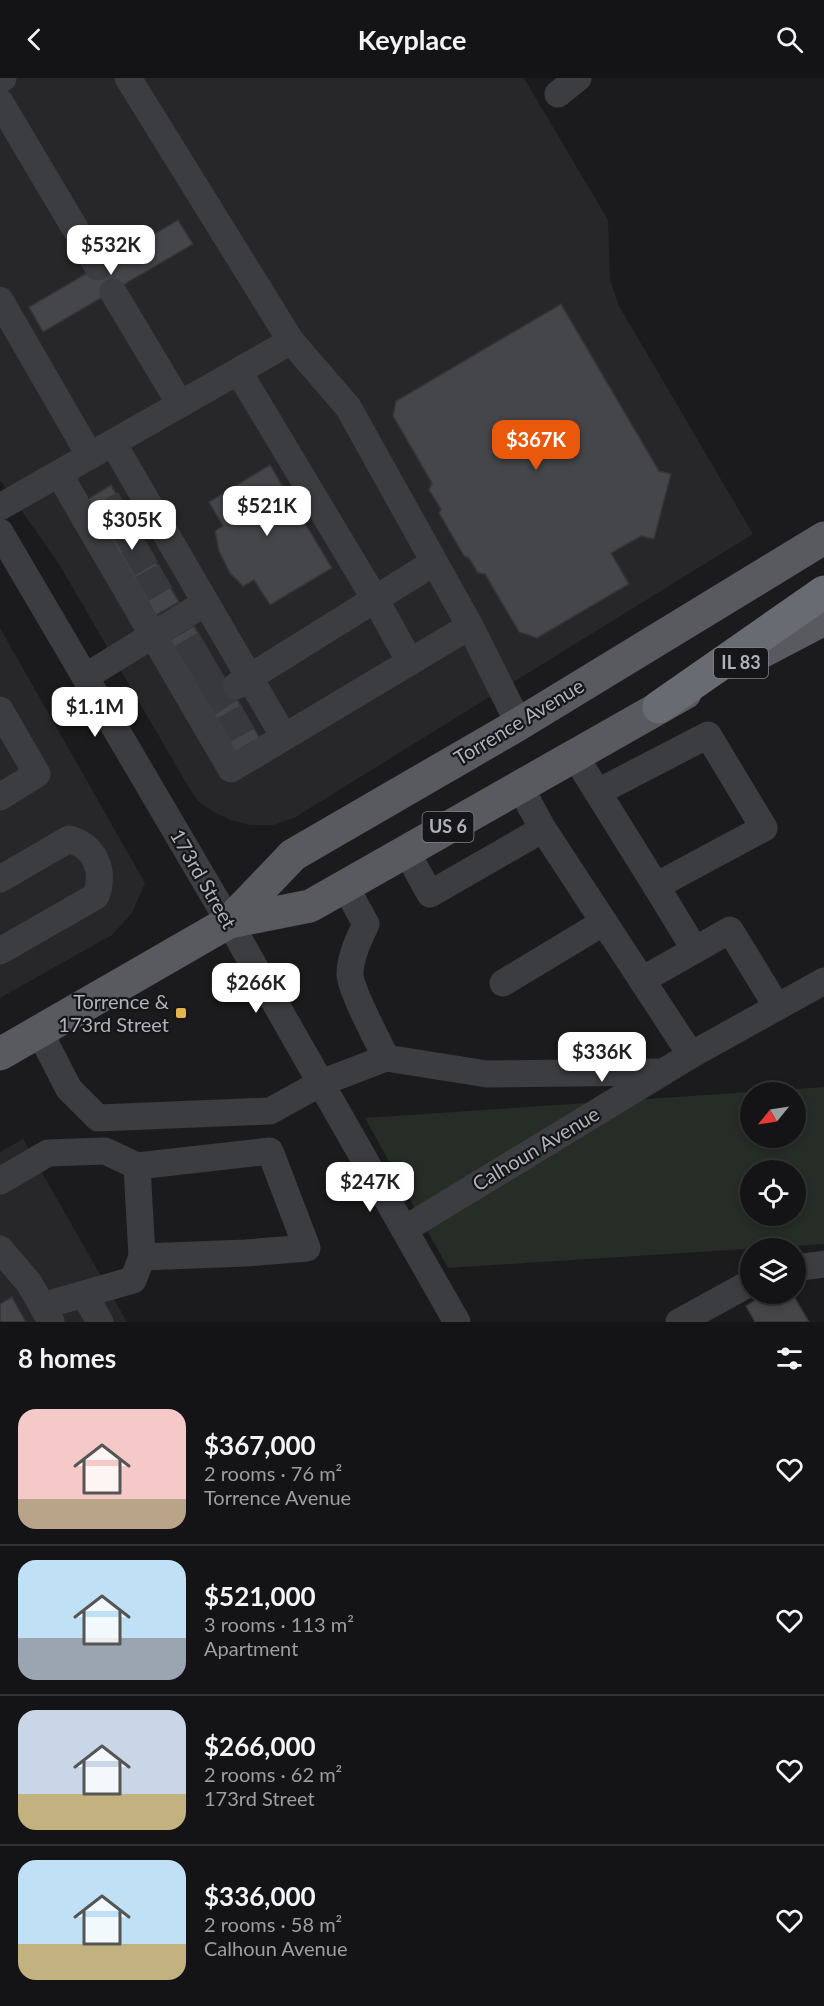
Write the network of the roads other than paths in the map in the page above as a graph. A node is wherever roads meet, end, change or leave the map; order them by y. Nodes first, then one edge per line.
1 (128, 78) edge
2 (0, 102) edge
3 (98, 267) dead end
4 (113, 292) dead end
5 (0, 300) edge
6 (291, 341) junction
7 (239, 372) junction
8 (180, 404) junction
9 (102, 449) junction
10 (59, 474) junction
11 (0, 507) edge
12 (824, 538) edge
13 (4, 549) edge
14 (433, 563) junction
15 (824, 592) edge
16 (375, 599) junction
17 (206, 603) junction
18 (824, 619) edge
19 (470, 626) junction
20 (153, 635) junction
21 (410, 662) junction
22 (236, 671) junction
23 (85, 677) junction
24 (659, 707) junction
25 (0, 710) edge
26 (519, 724) junction
27 (284, 737) junction
28 (575, 756) junction
29 (519, 787) junction
30 (598, 792) junction
31 (0, 797) edge
32 (543, 829) junction
33 (405, 851) junction
34 (0, 879) edge
35 (345, 886) junction
36 (656, 886) junction
37 (229, 922) junction
38 (604, 922) junction
39 (695, 950) junction
40 (0, 951) edge
41 (642, 980) junction
42 (824, 981) edge
43 (503, 983) dead end
44 (777, 1007) junction
45 (39, 1032) junction
46 (0, 1054) edge
47 (691, 1055) junction
48 (386, 1058) junction
49 (663, 1072) junction
50 (321, 1083) junction
51 (137, 1166) junction
52 (0, 1181) edge
53 (405, 1229) junction
54 (3, 1256) edge
55 (142, 1257) junction
56 (824, 1264) edge
57 (806, 1266) edge
58 (740, 1288) edge
59 (84, 1294) junction
60 (47, 1314) edge
61 (100, 1322) edge
62 (457, 1322) edge
63 (679, 1322) edge

1 - 6 street
2 - 3 street
4 - 8 street
5 - 9 street
6 - 7 street
6 - 14 street
7 - 8 street
7 - 16 street
8 - 9 street
9 - 10 street
9 - 17 street
10 - 11 street
10 - 20 street
12 - 26 main road, Torrence Avenue / US 6
13 - 23 street, 173rd Street
14 - 16 street
14 - 19 street
15 - 24 highway, US 6
16 - 21 street
16 - 22 street
17 - 20 street
17 - 22 street
18 - 24 main road, Torrence Avenue / IL 83
19 - 21 street
19 - 26 street
20 - 23 street
20 - 27 street
21 - 27 street
22 - 27 street
23 - 37 street, 173rd Street
24 - 28 main road, Torrence Avenue / US 6
25 - 31 street
26 - 37 main road, Torrence Avenue / US 6
28 - 29 main road, Torrence Avenue / US 6
28 - 30 street
29 - 32 street
29 - 33 main road, Torrence Avenue / US 6
30 - 36 street
30 - 36 street
32 - 33 street
32 - 38 street
33 - 35 main road, Torrence Avenue / US 6
34 - 40 street
35 - 37 main road, Torrence Avenue / US 6
35 - 48 street
36 - 39 street
37 - 45 main road, Torrence Avenue / US 6
37 - 50 street, 173rd Street
38 - 41 street
38 - 43 street
39 - 41 street
39 - 44 street
41 - 47 street
42 - 44 street, Calhoun Avenue
44 - 47 street, Calhoun Avenue
45 - 46 main road, Torrence Avenue / US 6
45 - 50 street
47 - 49 street, Calhoun Avenue
48 - 49 street
48 - 50 street
49 - 53 street, Calhoun Avenue
50 - 53 street, 173rd Street
51 - 52 street
51 - 55 street
51 - 55 street
53 - 62 street, 173rd Street
54 - 60 street
55 - 59 street
56 - 57 street
58 - 63 street
59 - 60 street
59 - 61 street

